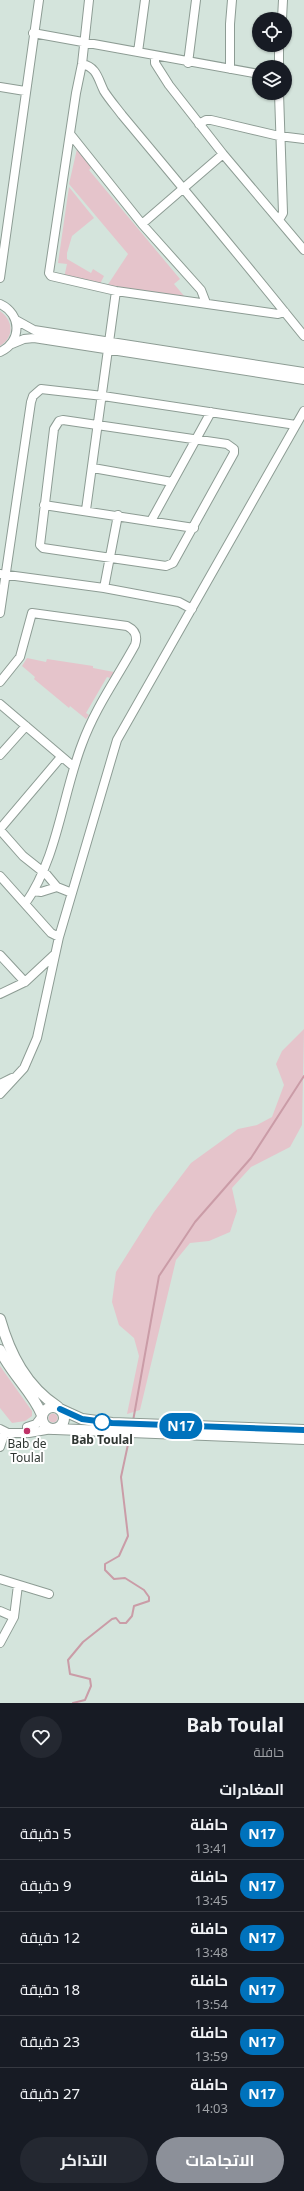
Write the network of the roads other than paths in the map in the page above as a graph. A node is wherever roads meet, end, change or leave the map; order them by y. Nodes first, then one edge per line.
1 (38, 0) edge
2 (89, 0) edge
3 (145, 0) edge
4 (196, 0) edge
5 (232, 0) edge
6 (283, 0) edge
7 (282, 12) edge
8 (33, 34) junction
9 (84, 42) junction
10 (138, 52) junction
11 (156, 56) junction
12 (188, 63) junction
13 (82, 64) junction
14 (230, 68) junction
15 (252, 73) edge
16 (0, 87) edge
17 (25, 91) junction
18 (279, 100) edge
19 (200, 124) junction
20 (71, 136) junction
21 (280, 136) junction
22 (304, 139) edge
23 (223, 154) junction
24 (183, 188) junction
25 (279, 220) junction
26 (142, 224) junction
27 (304, 250) edge
28 (0, 278) edge
29 (116, 291) junction
30 (0, 297) edge
31 (206, 303) junction
32 (3, 305) edge
33 (285, 312) junction
34 (16, 320) junction
35 (304, 336) edge
36 (12, 344) junction
37 (109, 346) junction
38 (0, 352) edge
39 (304, 372) edge
40 (304, 380) edge
41 (103, 396) junction
42 (304, 411) edge
43 (211, 412) junction
44 (99, 424) junction
45 (296, 425) junction
46 (195, 439) junction
47 (93, 468) junction
48 (172, 482) junction
49 (44, 505) junction
50 (86, 510) junction
51 (118, 515) junction
52 (151, 520) junction
53 (194, 528) junction
54 (109, 558) junction
55 (3, 575) edge
56 (104, 588) junction
57 (192, 609) junction
58 (0, 613) edge
59 (0, 682) edge
60 (0, 704) edge
61 (26, 726) junction
62 (0, 755) edge
63 (61, 757) junction
64 (74, 767) junction
65 (0, 829) edge
66 (42, 871) junction
67 (0, 876) edge
68 (57, 887) junction
69 (34, 891) junction
70 (72, 893) junction
71 (25, 904) junction
72 (59, 937) junction
73 (0, 954) edge
74 (54, 955) junction
75 (25, 982) junction
76 (0, 994) edge
77 (16, 1076) junction
78 (0, 1084) edge
79 (0, 1094) edge
80 (0, 1319) edge
81 (0, 1350) edge
82 (59, 1408) junction
83 (42, 1416) junction
84 (112, 1428) junction
85 (53, 1429) junction
86 (156, 1429) junction
87 (304, 1430) edge
88 (5, 1431) edge
89 (27, 1431) junction
90 (304, 1439) edge
91 (0, 1447) edge
92 (0, 1579) edge
93 (18, 1585) junction
94 (49, 1594) dead end
95 (0, 1611) edge
96 (14, 1617) junction
97 (0, 1643) edge

1 - 8 street
2 - 9 street
3 - 10 street
4 - 12 street
5 - 14 street
6 - 7 street
8 - 9 street
8 - 17 street
9 - 10 street
9 - 13 street
10 - 11 street
11 - 12 street
11 - 19 street
12 - 14 street
13 - 20 street
13 - 24 street
14 - 15 street
16 - 17 street
17 - 28 street
18 - 21 street
19 - 21 street
19 - 23 street
20 - 26 street
20 - 29 street
21 - 22 street
21 - 25 street
23 - 24 street
23 - 25 street
24 - 26 street
24 - 33 street
25 - 27 street
26 - 31 street
29 - 31 street
29 - 37 street
30 - 32 street
31 - 33 street
32 - 34 street
33 - 35 street
34 - 36 street
34 - 37 street
36 - 37 street
36 - 38 street
37 - 39 street
37 - 40 street
37 - 41 street
41 - 43 street
41 - 44 street
41 - 55 street
42 - 45 street
43 - 45 street
43 - 46 street
44 - 46 street
44 - 47 street
44 - 49 street
45 - 57 street
46 - 48 street
46 - 53 street
47 - 48 street
47 - 50 street
48 - 52 street
49 - 50 street
49 - 54 street
50 - 51 street
51 - 52 street
51 - 54 street
52 - 53 street
53 - 54 street
54 - 56 street
55 - 56 street
55 - 58 street
56 - 57 street
57 - 70 street
59 - 64 street
60 - 61 street
61 - 62 street
61 - 63 street
63 - 64 street
63 - 65 street
64 - 66 street
65 - 66 street
66 - 68 street
66 - 69 street
67 - 71 street
68 - 69 street
68 - 70 street
69 - 71 street
70 - 72 street
71 - 72 street
72 - 74 street
73 - 75 street
74 - 75 street
74 - 77 street
75 - 76 street
77 - 78 street
77 - 79 street
80 - 82 main road
81 - 83 main road
82 - 83 main road
82 - 84 main road
82 - 85 main road
83 - 85 main road
83 - 89 street
84 - 85 main road
84 - 86 main road
85 - 89 street
86 - 87 main road
86 - 90 main road
88 - 89 street
88 - 91 street
92 - 93 street
93 - 94 street
93 - 96 street
95 - 96 street
96 - 97 street

